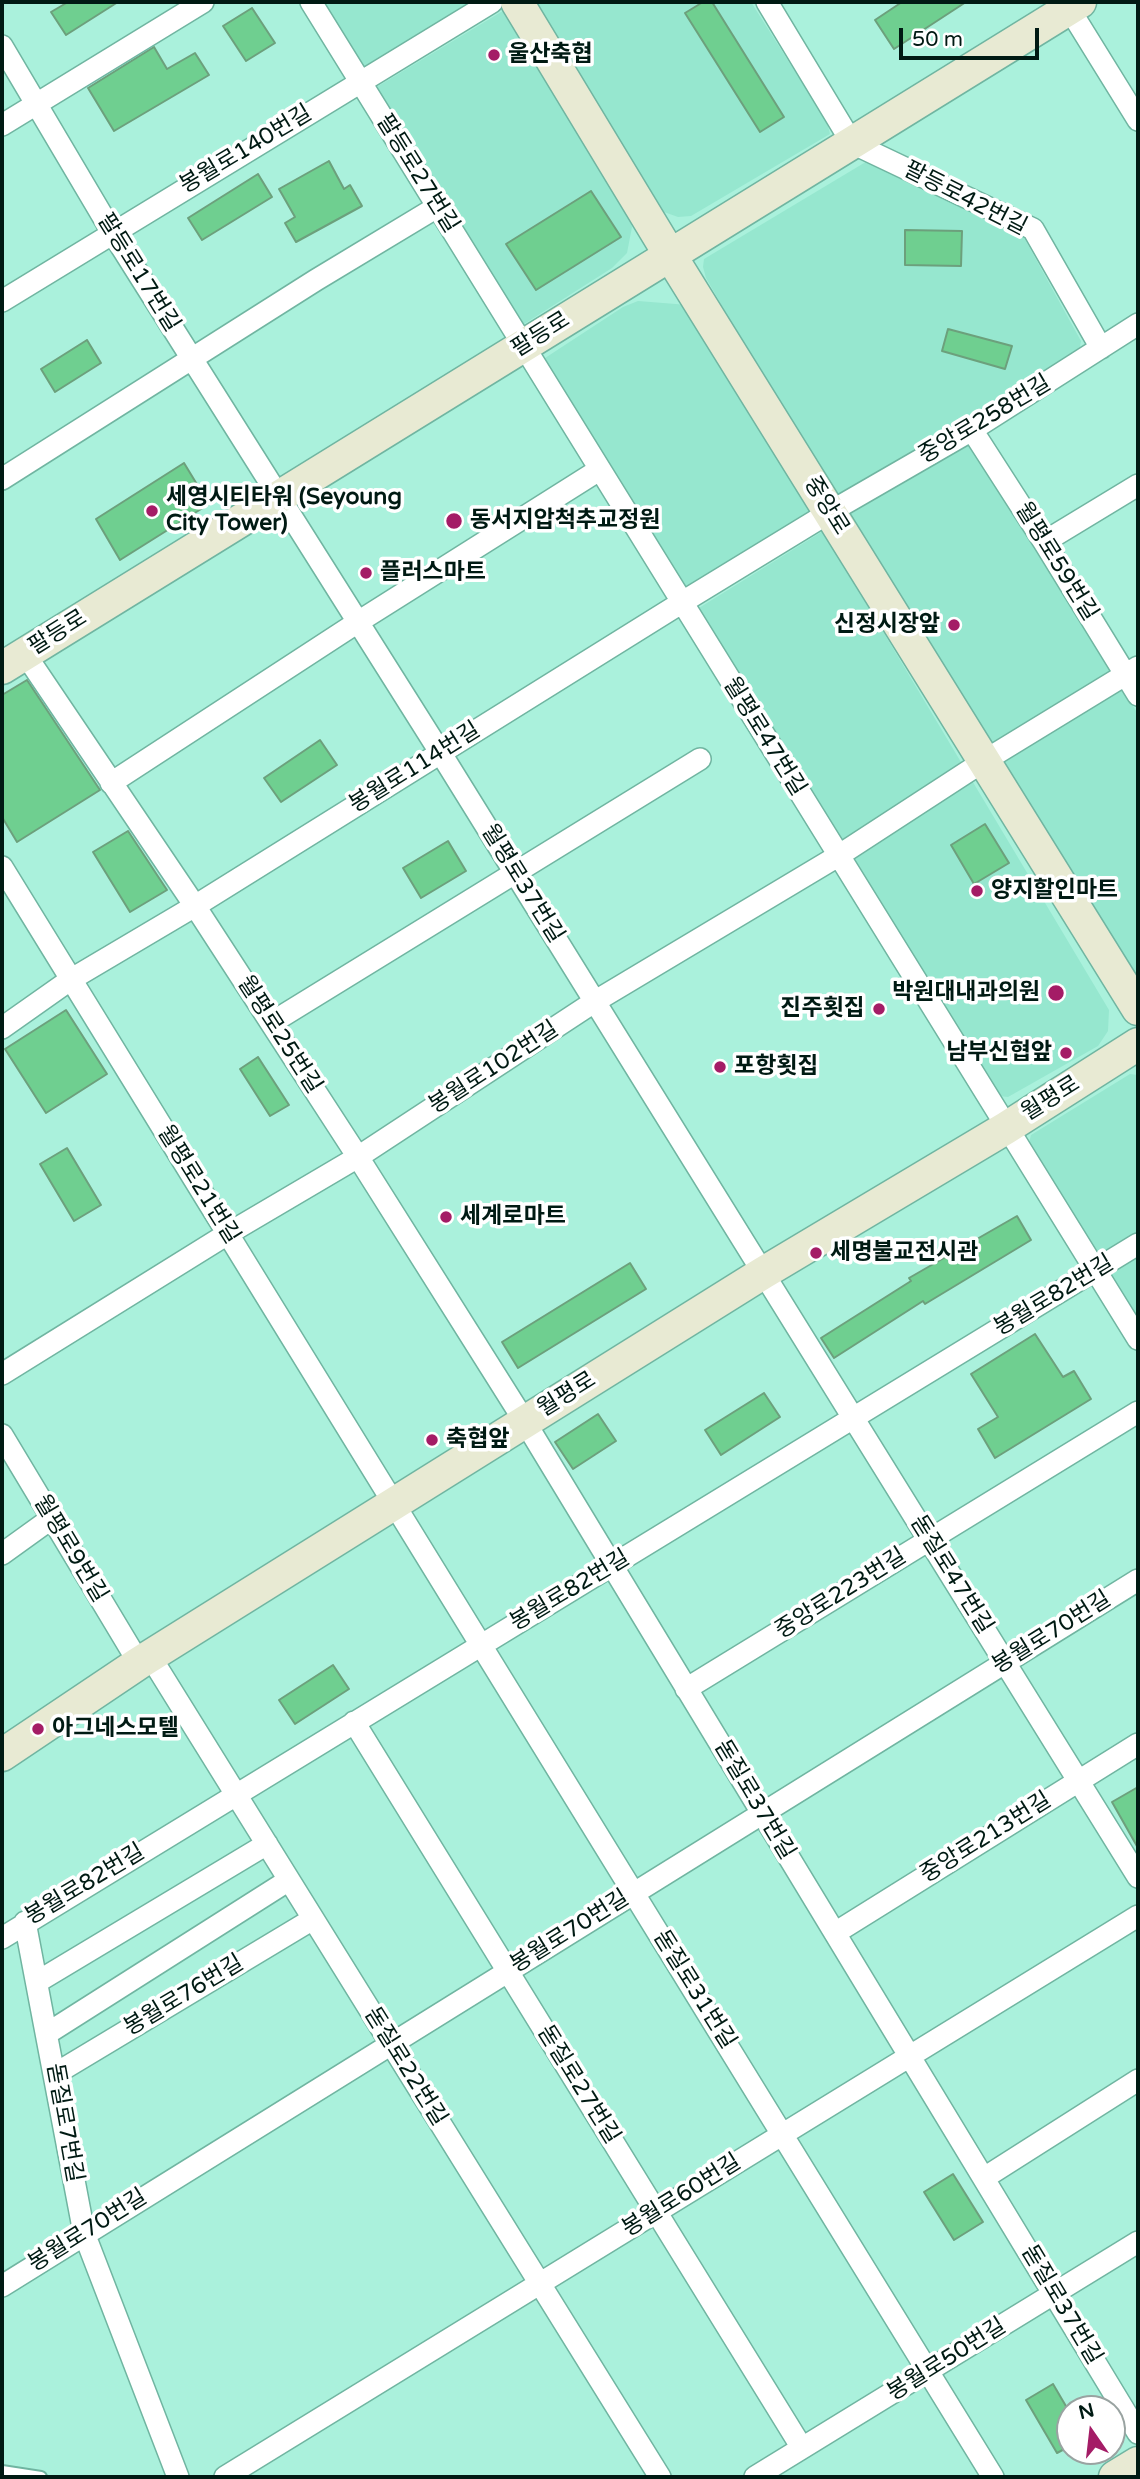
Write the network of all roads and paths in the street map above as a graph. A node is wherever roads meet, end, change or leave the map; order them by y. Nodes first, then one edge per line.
1 (202, 2) edge
2 (311, 2) edge
3 (492, 2) edge
4 (517, 2) edge
5 (767, 2) edge
6 (1071, 4) edge
7 (2, 46) edge
8 (359, 81) junction
9 (36, 104) junction
10 (1138, 120) edge
11 (2, 125) edge
12 (852, 143) junction
13 (437, 207) junction
14 (112, 232) junction
15 (670, 255) junction
16 (2, 301) edge
17 (1138, 324) edge
18 (523, 346) junction
19 (1101, 348) junction
20 (192, 359) junction
21 (972, 430) junction
22 (599, 470) junction
23 (2, 479) edge
24 (1138, 485) edge
25 (279, 496) junction
26 (830, 512) junction
27 (1044, 542) junction
28 (681, 603) junction
29 (358, 622) junction
30 (13, 661) edge
31 (1132, 671) edge
32 (1138, 695) edge
33 (440, 752) junction
34 (700, 759) dead end
35 (984, 761) junction
36 (111, 783) junction
37 (838, 856) junction
38 (2, 867) edge
39 (515, 874) junction
40 (195, 906) junction
41 (70, 979) junction
42 (594, 1002) junction
43 (1138, 1009) edge
44 (271, 1023) junction
45 (2, 1028) edge
46 (1138, 1044) edge
47 (1006, 1128) junction
48 (358, 1157) junction
49 (229, 1233) junction
50 (1138, 1244) edge
51 (1095, 1270) junction
52 (763, 1273) junction
53 (1138, 1339) edge
54 (2, 1374) edge
55 (1138, 1412) edge
56 (853, 1418) junction
57 (524, 1422) junction
58 (2, 1435) edge
59 (395, 1503) junction
60 (51, 1518) junction
61 (929, 1540) junction
62 (2, 1554) edge
63 (611, 1565) junction
64 (1138, 1580) edge
65 (481, 1644) junction
66 (144, 1659) junction
67 (1005, 1662) junction
68 (686, 1689) junction
69 (354, 1722) junction
70 (1138, 1744) edge
71 (2, 1755) edge
72 (1079, 1781) junction
73 (235, 1794) junction
74 (762, 1813) junction
75 (267, 1844) junction
76 (1138, 1877) edge
77 (289, 1880) junction
78 (634, 1892) junction
79 (1138, 1916) edge
80 (313, 1919) junction
81 (25, 1922) junction
82 (835, 1933) junction
83 (2, 1938) edge
84 (508, 1970) junction
85 (37, 1982) junction
86 (48, 2033) junction
87 (390, 2043) junction
88 (910, 2056) junction
89 (55, 2074) junction
90 (1138, 2080) edge
91 (782, 2134) junction
92 (984, 2178) junction
93 (656, 2212) junction
94 (84, 2233) junction
95 (1138, 2242) edge
96 (539, 2283) junction
97 (2, 2286) edge
98 (1054, 2294) junction
99 (928, 2371) junction
100 (1138, 2433) edge
101 (802, 2448) junction
102 (1138, 2463) edge
103 (2, 2471) edge
104 (41, 2477) edge
105 (178, 2477) edge
106 (225, 2477) edge
107 (660, 2477) edge
108 (755, 2477) edge
109 (993, 2477) edge
110 (1115, 2477) edge

1 - 9 street
2 - 8 street, 팔등로27번길
3 - 8 street, 봉월로140번길
4 - 15 main road, 중앙로
5 - 12 street
6 - 10 street
6 - 12 main road, 팔등로
7 - 9 street, 팔등로17번길
8 - 13 street, 팔등로27번길
8 - 14 street, 봉월로140번길
9 - 11 street
9 - 14 street, 팔등로17번길
12 - 15 main road, 팔등로
12 - 19 street, 팔등로42번길
13 - 18 street, 팔등로27번길
13 - 20 street
14 - 16 street, 봉월로140번길
14 - 20 street, 팔등로17번길
15 - 18 main road, 팔등로
15 - 26 main road, 중앙로
17 - 19 street, 중앙로258번길
18 - 22 street, 월평로47번길
18 - 25 main road, 팔등로
19 - 21 street, 중앙로258번길
20 - 23 street
20 - 25 street, 팔등로17번길
21 - 26 street, 중앙로258번길
21 - 27 street, 월평로59번길
22 - 28 street, 월평로47번길
22 - 29 street
24 - 27 street
25 - 29 street, 월평로37번길
25 - 30 main road, 팔등로
26 - 28 street, 봉월로114번길
26 - 35 main road, 중앙로
27 - 31 street, 월평로59번길
28 - 33 street, 봉월로114번길
28 - 37 street, 월평로47번길
29 - 33 street, 월평로37번길
29 - 36 street
30 - 36 street, 월평로25번길
31 - 32 street, 월평로59번길
31 - 35 street, 봉월로102번길
33 - 39 street, 월평로37번길
33 - 40 street, 봉월로114번길
34 - 39 street
35 - 37 street, 봉월로102번길
35 - 43 main road, 중앙로
36 - 40 street, 월평로25번길
37 - 42 street, 봉월로102번길
37 - 47 street, 월평로47번길
38 - 41 street, 월평로21번길
39 - 42 street, 월평로37번길
39 - 44 street
40 - 41 street, 봉월로114번길
40 - 44 street, 월평로25번길
41 - 45 street, 봉월로114번길
41 - 49 street, 월평로21번길
42 - 48 street, 봉월로102번길
42 - 52 street, 월평로37번길
44 - 48 street, 월평로25번길
46 - 47 main road, 월평로
47 - 51 street, 월평로47번길
47 - 52 main road, 월평로
48 - 49 street, 봉월로102번길
48 - 57 street, 월평로25번길
49 - 54 street, 봉월로102번길
49 - 59 street, 월평로21번길
50 - 51 street, 봉월로82번길
51 - 53 street, 월평로47번길
51 - 56 street, 봉월로82번길
52 - 56 street, 돋질로47번길
52 - 57 main road, 월평로
55 - 61 street, 중앙로223번길
56 - 61 street, 돋질로47번길
56 - 63 street, 봉월로82번길
57 - 59 main road, 월평로
57 - 63 street, 돋질로37번길
58 - 60 street, 월평로9번길
59 - 65 street, 돋질로31번길
59 - 66 main road, 월평로
60 - 62 street
60 - 66 street, 월평로9번길
61 - 67 street, 돋질로47번길
61 - 68 street, 중앙로223번길
63 - 65 street, 봉월로82번길
63 - 68 street, 돋질로37번길
64 - 67 street, 봉월로70번길
65 - 69 street, 봉월로82번길
65 - 78 street, 돋질로31번길
66 - 71 main road, 월평로
66 - 73 street, 돋질로22번길
67 - 72 street, 돋질로47번길
67 - 74 street, 봉월로70번길
68 - 74 street, 돋질로37번길
69 - 73 street, 봉월로82번길
69 - 84 street, 돋질로27번길
70 - 72 street, 중앙로213번길
72 - 76 street, 돋질로47번길
72 - 82 street, 중앙로213번길
73 - 75 street, 돋질로22번길
73 - 81 street, 봉월로82번길
74 - 78 street, 봉월로70번길
74 - 82 street, 돋질로37번길
75 - 77 street, 돋질로22번길
75 - 85 street
77 - 80 street, 돋질로22번길
77 - 86 street
78 - 84 street, 봉월로70번길
78 - 91 street, 돋질로31번길
79 - 88 street, 봉월로60번길
80 - 87 street, 돋질로22번길
80 - 89 street, 봉월로76번길
81 - 83 street, 봉월로82번길
81 - 85 street, 돋질로7번길
82 - 88 street, 돋질로37번길
84 - 87 street, 봉월로70번길
84 - 93 street, 돋질로27번길
85 - 86 street, 돋질로7번길
86 - 89 street, 돋질로7번길
87 - 94 street, 봉월로70번길
87 - 96 street, 돋질로22번길
88 - 91 street, 봉월로60번길
88 - 92 street, 돋질로37번길
89 - 94 street, 돋질로7번길
90 - 92 street
91 - 93 street, 봉월로60번길
91 - 99 street, 돋질로31번길
92 - 98 street, 돋질로37번길
93 - 96 street, 봉월로60번길
93 - 101 street, 돋질로27번길
94 - 97 street, 봉월로70번길
94 - 105 street, 돋질로7번길
95 - 98 street, 봉월로50번길
96 - 106 street, 봉월로60번길
96 - 107 street, 돋질로22번길
98 - 99 street, 봉월로50번길
98 - 100 street, 돋질로37번길
99 - 101 street, 봉월로50번길
99 - 109 street, 돋질로31번길
101 - 108 street, 봉월로50번길
102 - 110 main road
103 - 104 lane

